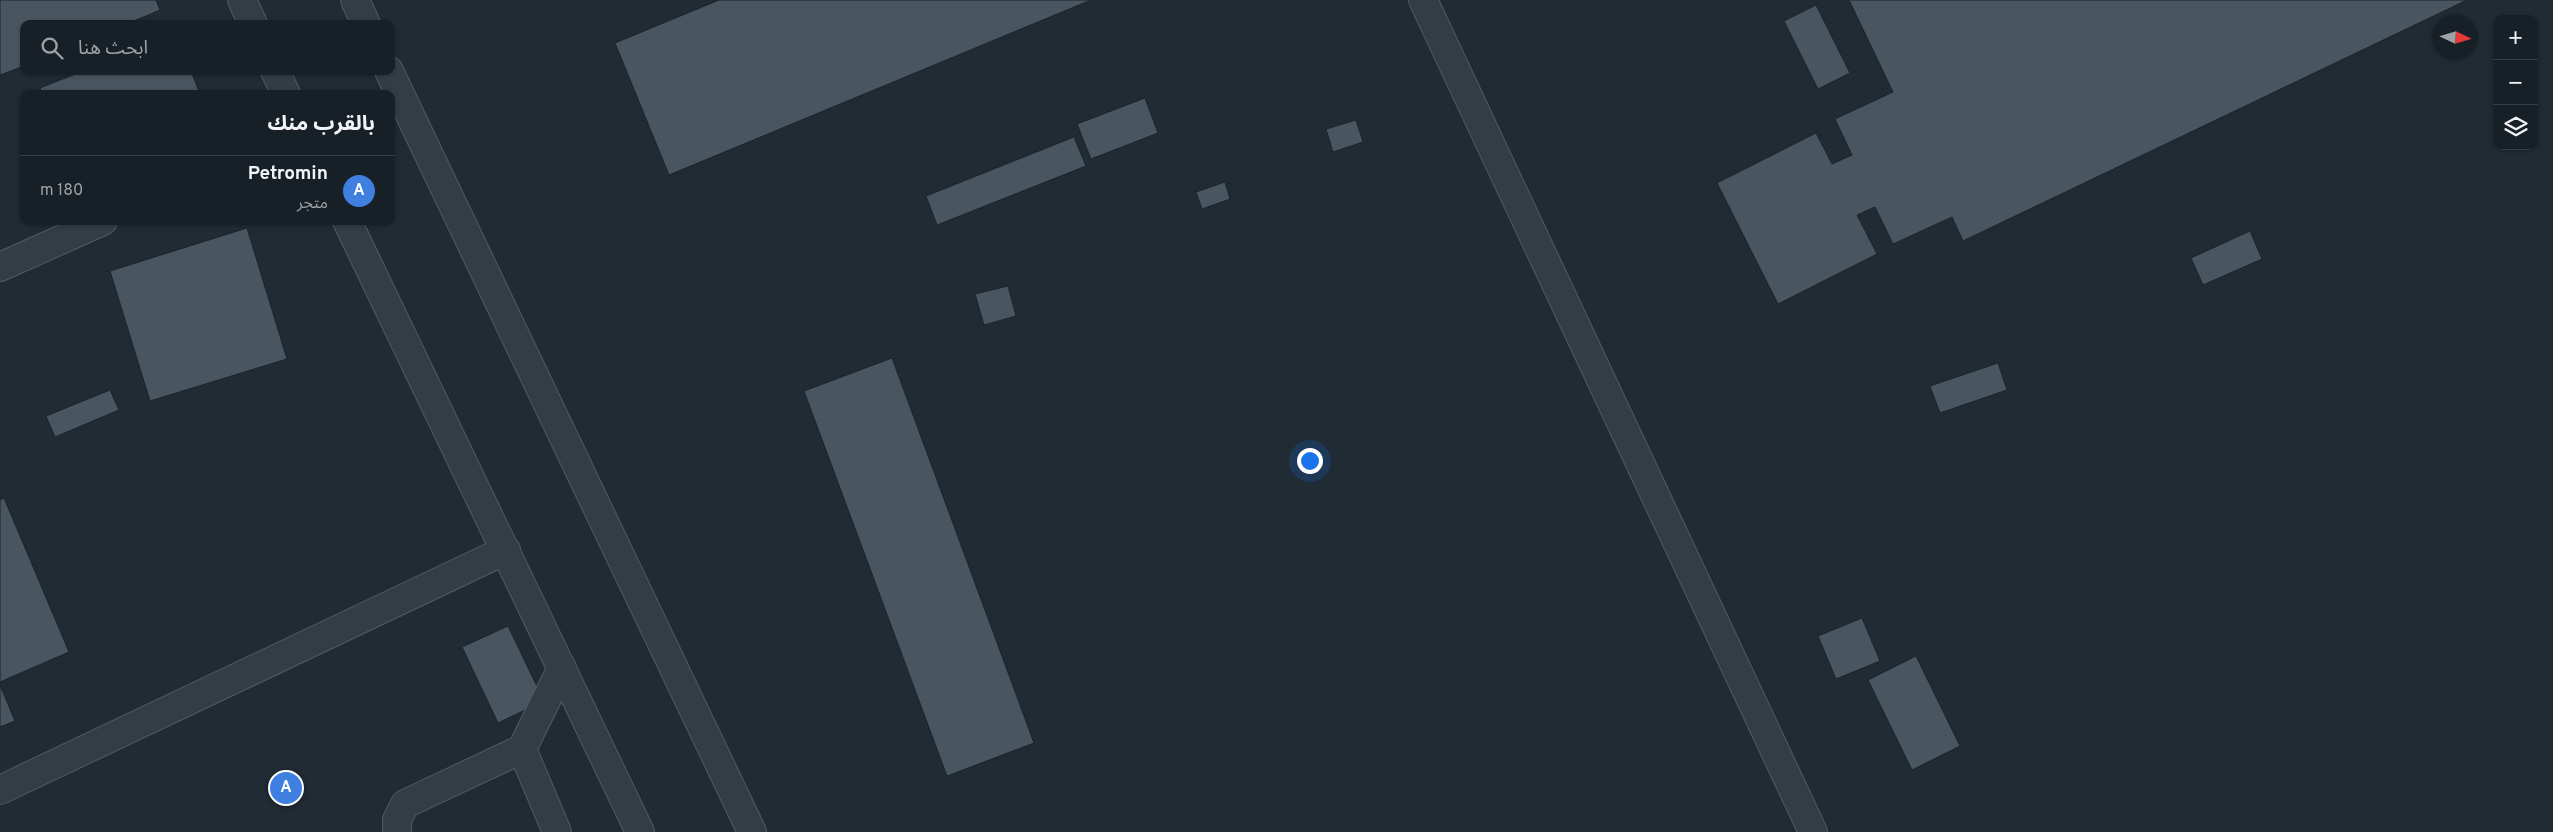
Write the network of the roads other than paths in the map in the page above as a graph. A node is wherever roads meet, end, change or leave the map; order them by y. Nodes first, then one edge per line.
1 (242, 0) edge
2 (355, 0) edge
3 (1424, 0) edge
4 (251, 20) edge
5 (364, 20) edge
6 (278, 75) edge
7 (391, 75) edge
8 (284, 90) edge
9 (94, 225) edge
10 (349, 225) edge
11 (0, 267) edge
12 (506, 550) junction
13 (562, 668) junction
14 (522, 749) junction
15 (0, 790) edge
16 (397, 832) edge
17 (557, 832) edge
18 (640, 832) edge
19 (752, 832) edge
20 (1813, 832) edge

1 - 4 street
2 - 5 street
3 - 20 street
6 - 8 street
7 - 19 street
9 - 11 street
10 - 12 street
12 - 13 street
12 - 15 street
13 - 14 street
13 - 18 street
14 - 16 street
14 - 17 street

